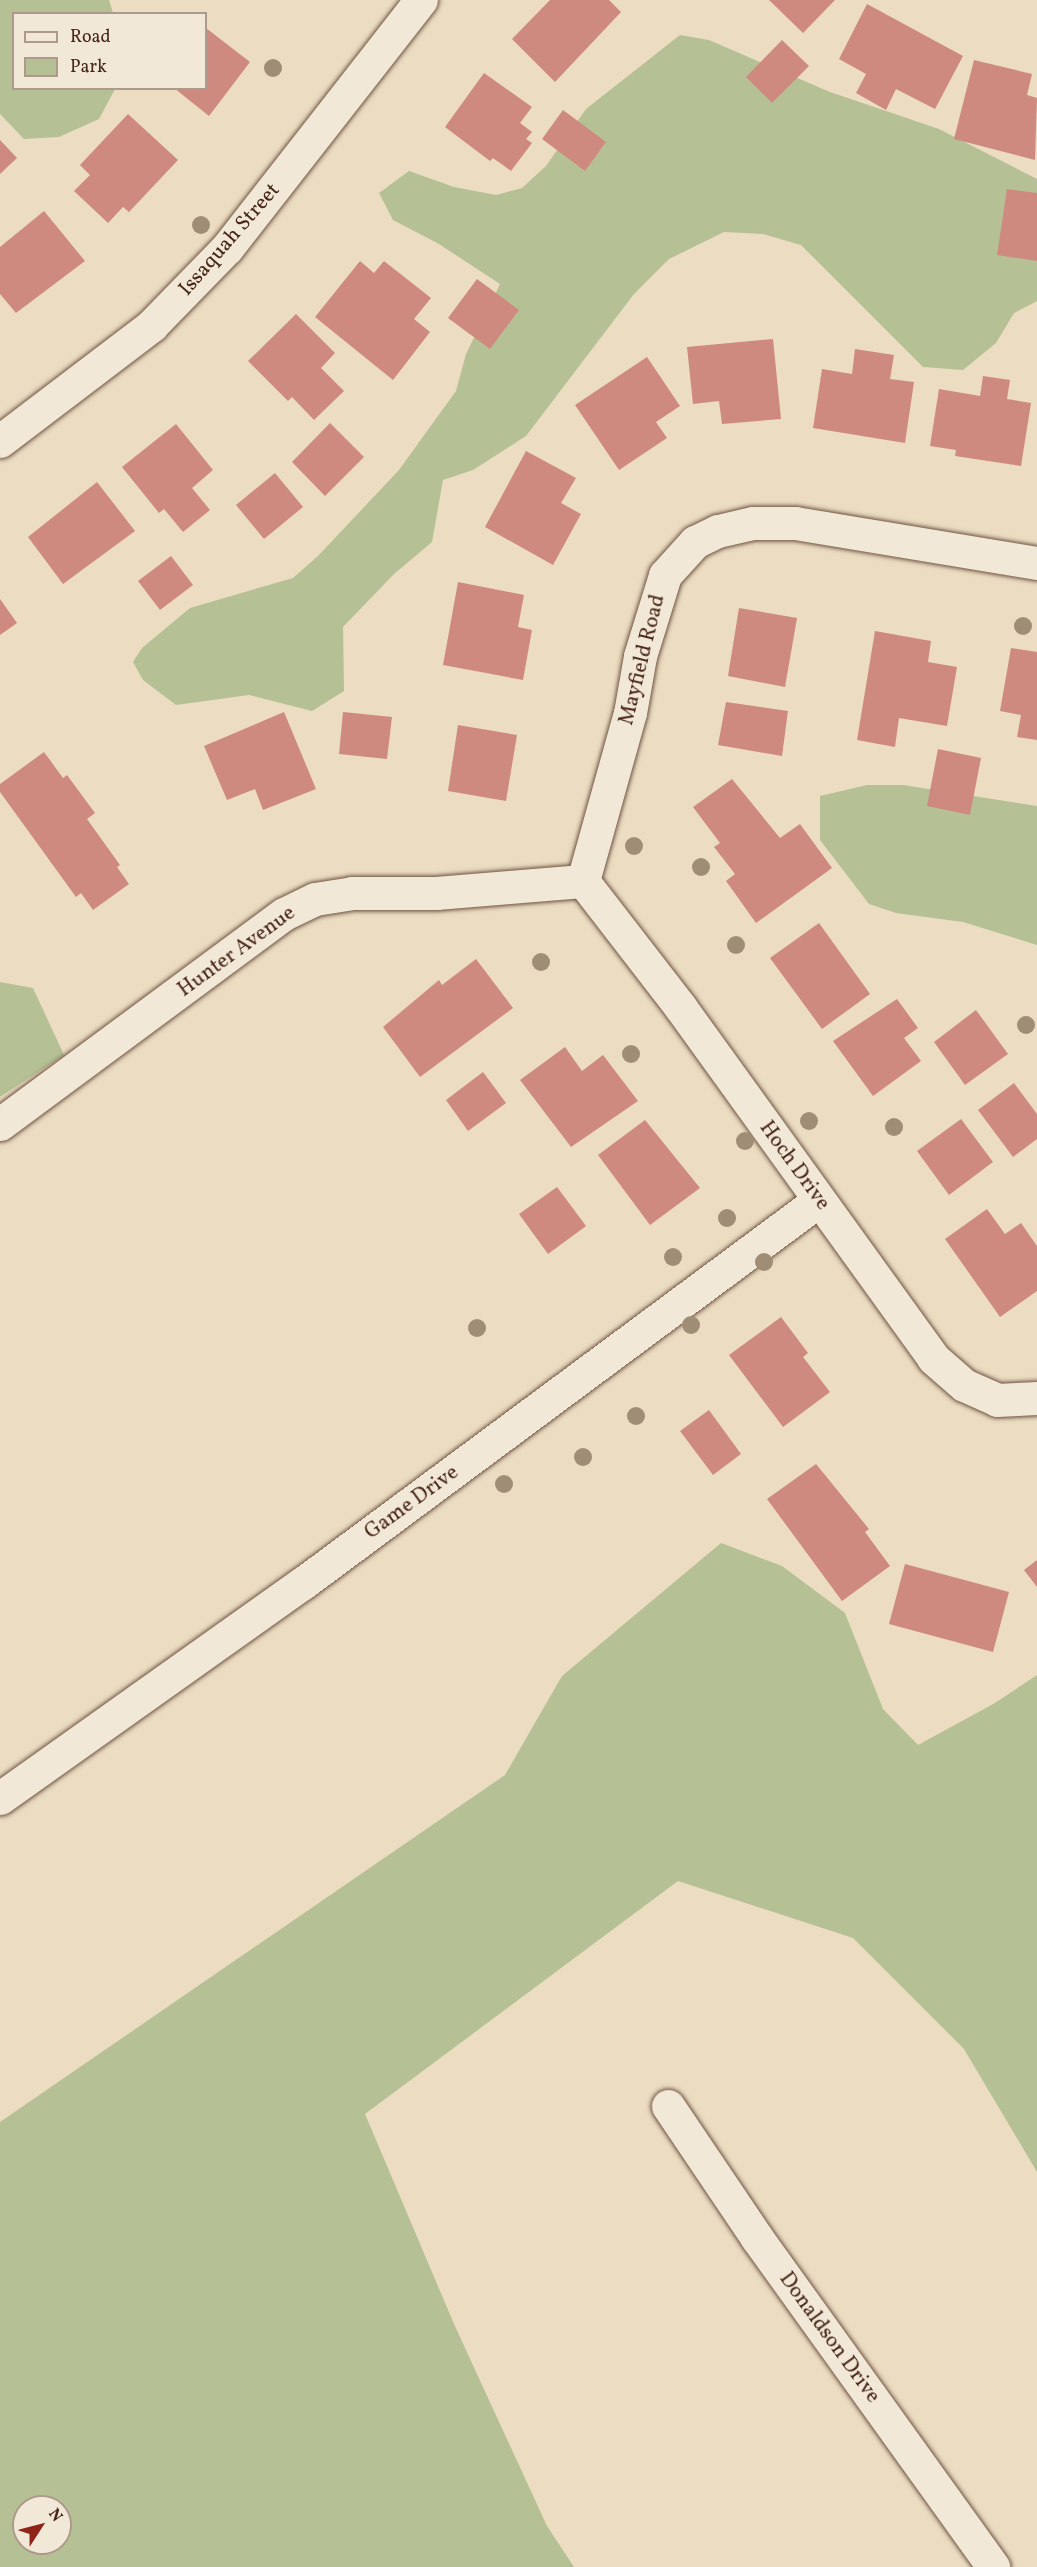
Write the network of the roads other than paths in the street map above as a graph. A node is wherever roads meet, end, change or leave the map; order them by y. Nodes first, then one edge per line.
1 (421, 0) edge
2 (0, 441) edge
3 (1037, 563) edge
4 (583, 881) junction
5 (0, 1124) edge
6 (818, 1201) junction
7 (1037, 1398) edge
8 (0, 1798) edge
9 (668, 2106) dead end
10 (993, 2567) edge

1 - 2 street, Issaquah Street
3 - 4 street, Mayfield Road
4 - 5 street, Hunter Avenue
4 - 6 street, Hoch Drive
6 - 7 street, Hoch Drive
6 - 8 street, Game Drive
9 - 10 street, Donaldson Drive

